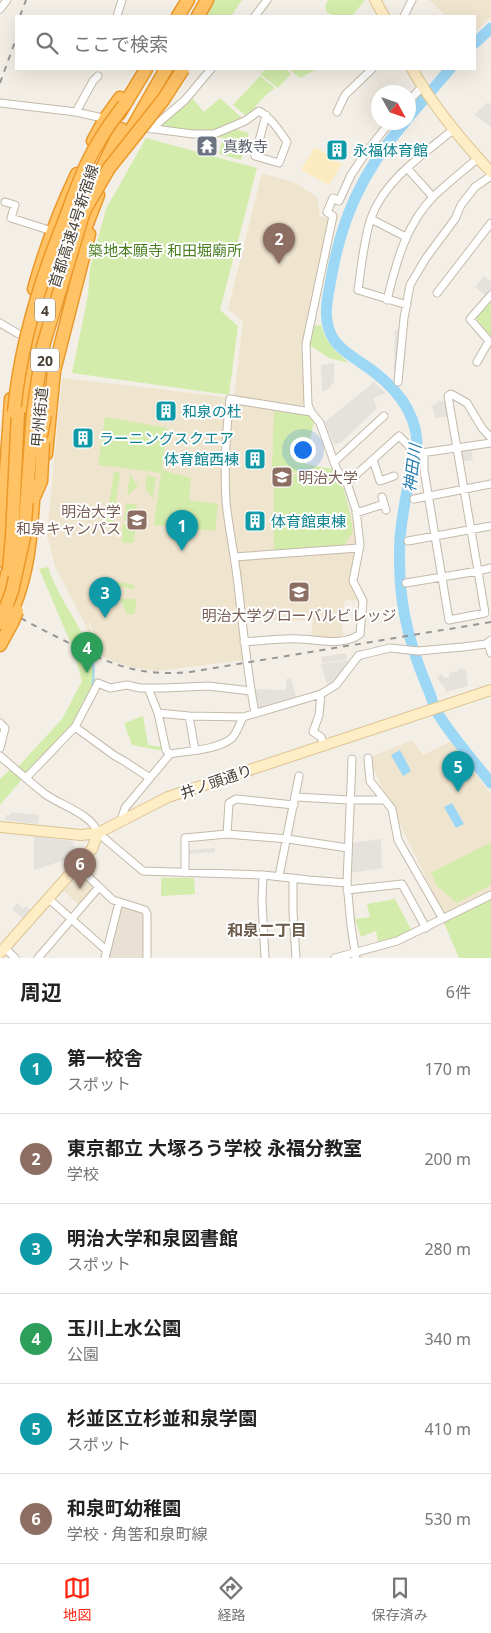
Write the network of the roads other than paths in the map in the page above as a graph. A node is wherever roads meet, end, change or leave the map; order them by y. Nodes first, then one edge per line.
1 (7, 0) edge
2 (122, 0) edge
3 (180, 0) edge
4 (188, 0) edge
5 (198, 0) edge
6 (208, 0) edge
7 (267, 0) edge
8 (375, 0) edge
9 (412, 0) edge
10 (0, 9) edge
11 (117, 15) edge
12 (171, 15) edge
13 (179, 15) edge
14 (189, 15) edge
15 (199, 15) edge
16 (203, 15) edge
17 (256, 15) edge
18 (383, 15) edge
19 (404, 15) edge
20 (138, 70) edge
21 (145, 70) edge
22 (156, 70) edge
23 (165, 70) edge
24 (181, 70) edge
25 (210, 70) edge
26 (371, 70) edge
27 (413, 70) edge
28 (98, 76) dead end
29 (427, 93) junction
30 (416, 98) edge
31 (0, 103) edge
32 (124, 105) junction
33 (76, 112) junction
34 (337, 112) dead end
35 (266, 115) junction
36 (108, 119) junction
37 (133, 125) junction
38 (151, 129) junction
39 (454, 129) junction
40 (384, 130) edge
41 (478, 158) junction
42 (109, 168) junction
43 (407, 168) junction
44 (79, 169) junction
45 (491, 174) edge
46 (433, 197) junction
47 (4, 202) dead end
48 (84, 212) junction
49 (371, 219) junction
50 (491, 223) edge
51 (52, 231) junction
52 (88, 236) junction
53 (406, 237) junction
54 (437, 293) dead end
55 (491, 295) edge
56 (387, 300) junction
57 (407, 305) junction
58 (0, 323) edge
59 (22, 336) junction
60 (477, 362) dead end
61 (398, 382) dead end
62 (311, 412) junction
63 (384, 416) dead end
64 (491, 438) edge
65 (3, 443) edge
66 (491, 443) edge
67 (457, 448) junction
68 (423, 453) junction
69 (373, 460) junction
70 (334, 462) junction
71 (394, 476) dead end
72 (347, 483) junction
73 (491, 484) edge
74 (464, 488) junction
75 (428, 496) junction
76 (414, 499) dead end
77 (384, 504) dead end
78 (2, 507) edge
79 (356, 513) junction
80 (491, 526) edge
81 (471, 530) junction
82 (435, 537) junction
83 (37, 538) junction
84 (408, 541) dead end
85 (359, 548) junction
86 (234, 557) junction
87 (0, 560) edge
88 (491, 568) edge
89 (9, 570) junction
90 (478, 571) junction
91 (442, 577) junction
92 (406, 583) dead end
93 (0, 584) edge
94 (0, 602) edge
95 (8, 619) edge
96 (0, 636) edge
97 (489, 641) edge
98 (244, 642) junction
99 (0, 645) edge
100 (491, 652) edge
101 (148, 688) junction
102 (491, 690) edge
103 (251, 691) junction
104 (320, 694) junction
105 (158, 713) junction
106 (255, 713) junction
107 (189, 716) junction
108 (243, 717) junction
109 (0, 723) edge
110 (75, 727) junction
111 (324, 745) junction
112 (0, 748) edge
113 (195, 750) junction
114 (170, 754) junction
115 (0, 756) edge
116 (368, 758) dead end
117 (352, 759) dead end
118 (300, 776) dead end
119 (26, 778) junction
120 (150, 778) junction
121 (350, 800) junction
122 (385, 800) junction
123 (295, 801) junction
124 (121, 820) junction
125 (0, 827) edge
126 (98, 833) junction
127 (227, 834) junction
128 (288, 839) junction
129 (348, 848) junction
130 (77, 866) junction
131 (185, 873) junction
132 (263, 875) junction
133 (279, 876) junction
134 (293, 878) junction
135 (347, 886) junction
136 (99, 887) junction
137 (491, 895) edge
138 (49, 899) junction
139 (118, 902) junction
140 (443, 919) junction
141 (71, 920) junction
142 (426, 928) junction
143 (106, 950) junction
144 (2, 951) edge
145 (355, 955) edge
146 (15, 958) edge
147 (38, 958) edge
148 (105, 958) edge
149 (147, 958) edge
150 (266, 958) edge
151 (296, 958) edge
152 (335, 958) edge

1 - 10 street
2 - 11 street
3 - 12 highway
4 - 13 highway
5 - 14 highway
6 - 15 highway
6 - 16 highway
7 - 17 street
8 - 18 main road
9 - 19 street
20 - 36 highway, 甲州街道 / 20
21 - 32 highway, 首都高速4号新宿線 / 4
22 - 48 highway, 首都高速4号新宿線 / 4, bridge
23 - 37 highway, 甲州街道 / 20
24 - 42 highway, 4, bridge
25 - 38 street
26 - 34 street
27 - 29 main road
28 - 33 street
29 - 30 street
29 - 39 main road
31 - 33 street
32 - 78 highway, bridge
32 - 89 highway, 首都高速4号新宿線 / 4, bridge
33 - 36 street
35 - 35 street
35 - 38 street
36 - 44 highway, 20
36 - 93 highway, 甲州街道 / 20
37 - 38 street
37 - 52 highway
37 - 95 highway, 甲州街道 / 20
39 - 41 main road
39 - 43 street
40 - 62 street
41 - 45 main road
41 - 46 street
42 - 48 highway, 4, bridge
42 - 83 highway, bridge
43 - 46 street
43 - 49 street
44 - 51 highway, 20
44 - 89 highway, bridge
45 - 57 street
46 - 53 street
47 - 51 street
48 - 95 highway, 首都高速4号新宿線 / 4, bridge
49 - 53 street
49 - 56 street
50 - 54 street
51 - 59 highway, 20
52 - 83 highway
52 - 95 highway, bridge
53 - 56 street
55 - 60 street
56 - 57 street
57 - 61 street
58 - 59 street
59 - 65 highway, 20
62 - 70 street
62 - 86 street
63 - 70 street
64 - 67 street
65 - 78 highway, 20
66 - 67 street
67 - 68 street
67 - 74 street
68 - 69 street
68 - 75 street
69 - 71 street
69 - 72 street
70 - 72 street
72 - 79 street
73 - 74 street
74 - 75 street
74 - 81 street
75 - 76 street
75 - 82 street
77 - 79 street
78 - 87 highway, 20
79 - 85 street
80 - 81 street
81 - 82 street
81 - 90 street
82 - 84 street
82 - 91 street
83 - 95 highway
85 - 86 street
85 - 98 street
86 - 98 street
88 - 90 street
89 - 94 highway, 首都高速4号新宿線 / 4
90 - 91 street
90 - 91 street
91 - 92 street
95 - 96 highway, 甲州街道 / 20
95 - 99 highway
97 - 100 street
97 - 104 street
98 - 103 street
101 - 103 street
101 - 105 street
101 - 110 street
102 - 111 main road, 井ノ頭通り
103 - 106 street
104 - 106 street
104 - 111 street
105 - 107 street
105 - 114 street
106 - 108 street
107 - 108 street
107 - 113 street
108 - 113 street
109 - 112 street
110 - 119 street
110 - 120 street
111 - 124 main road, 井ノ頭通り
113 - 114 street
114 - 120 street
115 - 119 street
116 - 122 street
117 - 121 street
118 - 123 street
119 - 126 street
120 - 124 street
121 - 122 street
121 - 123 street
121 - 129 street
122 - 140 street
123 - 127 street
123 - 128 street
124 - 126 main road, 井ノ頭通り
125 - 126 main road, 井ノ頭通り
126 - 130 main road
126 - 131 street
127 - 128 street
127 - 131 street
128 - 129 street
128 - 133 street
129 - 135 street
130 - 136 street
130 - 138 main road
131 - 132 street
132 - 133 street
132 - 150 street
133 - 134 street
134 - 135 street
134 - 151 street
135 - 142 street
135 - 145 street
136 - 139 street
136 - 141 street
137 - 140 street
138 - 141 street
138 - 144 main road
139 - 143 street
139 - 149 street
140 - 142 street
141 - 143 street
141 - 147 street
142 - 145 street
143 - 148 street
144 - 146 street
145 - 152 street

